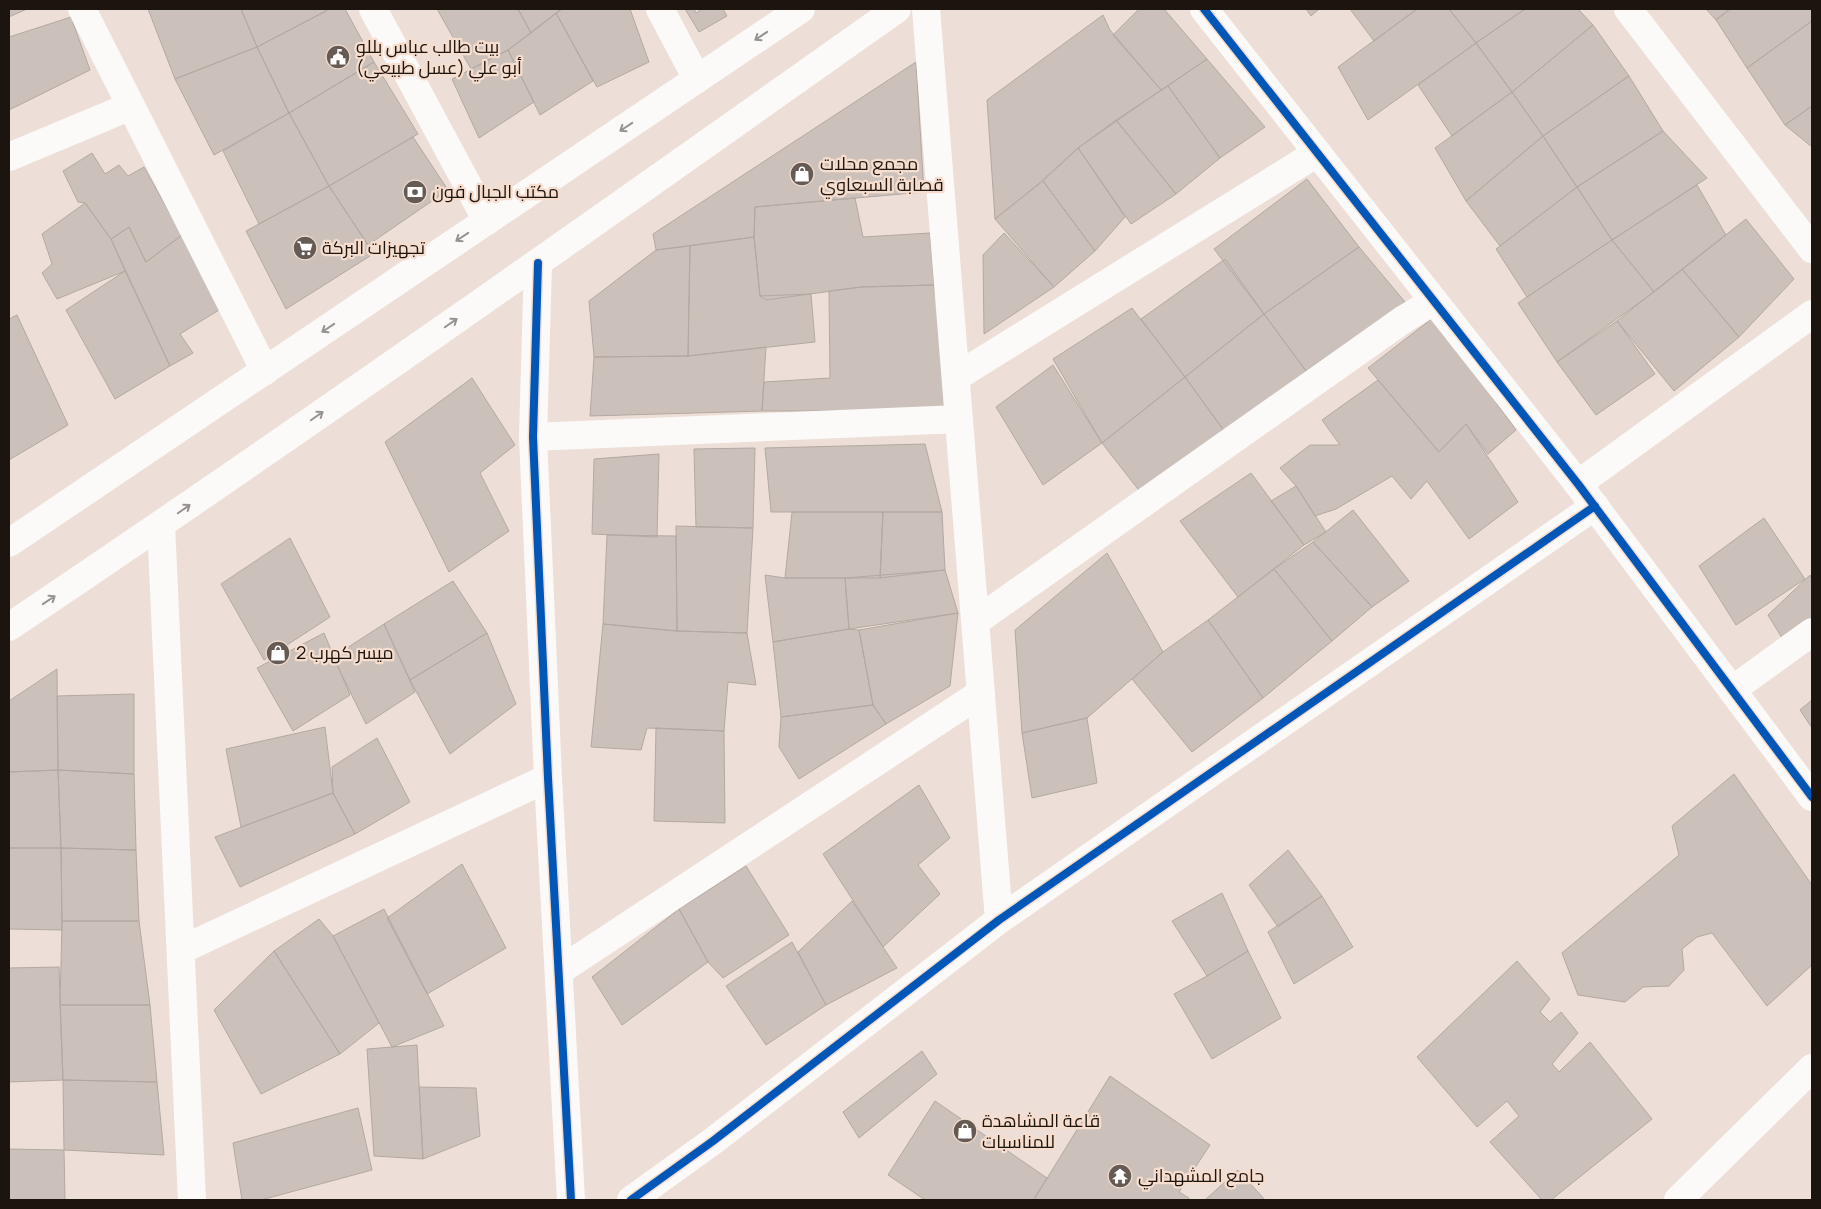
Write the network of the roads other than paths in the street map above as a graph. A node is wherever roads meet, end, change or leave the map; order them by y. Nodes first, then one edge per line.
1 (82, 9) edge
2 (373, 9) edge
3 (660, 9) edge
4 (801, 9) edge
5 (898, 9) edge
6 (926, 9) edge
7 (1204, 9) edge
8 (1628, 9) edge
9 (697, 78) junction
10 (131, 106) junction
11 (1317, 153) junction
12 (9, 157) edge
13 (487, 221) junction
14 (1812, 249) edge
15 (538, 263) junction
16 (1434, 300) junction
17 (1812, 314) edge
18 (264, 370) junction
19 (956, 377) junction
20 (959, 419) junction
21 (533, 437) junction
22 (1578, 484) junction
23 (1595, 506) junction
24 (161, 525) junction
25 (9, 543) edge
26 (975, 622) junction
27 (9, 627) edge
28 (1812, 632) edge
29 (1732, 690) junction
30 (981, 693) junction
31 (548, 778) junction
32 (1812, 797) edge
33 (1000, 920) junction
34 (181, 950) junction
35 (558, 971) junction
36 (1812, 1068) edge
37 (192, 1200) edge
38 (571, 1200) edge
39 (631, 1200) edge
40 (1678, 1200) edge

1 - 10 street
2 - 13 street
3 - 9 street
4 -> 9 street
5 - 15 street
6 - 19 street
7 - 11 street
8 - 14 street
9 -> 13 street
10 - 12 street
10 - 18 street
11 - 16 street
11 - 19 street
13 -> 18 street
15 - 21 street
24 -> 15 street
16 - 22 street
16 - 26 street
17 - 22 street
18 - 25 street
19 - 20 street
20 - 21 street
20 - 26 street
21 - 31 street
22 - 23 street
23 - 29 street
23 - 33 street
27 -> 24 street
24 - 34 street
26 - 30 street
28 - 29 street
29 - 32 street
30 - 33 street
30 - 35 street
31 - 34 street
31 - 35 street
33 - 39 street
34 - 37 street
35 - 38 street
36 - 40 street

